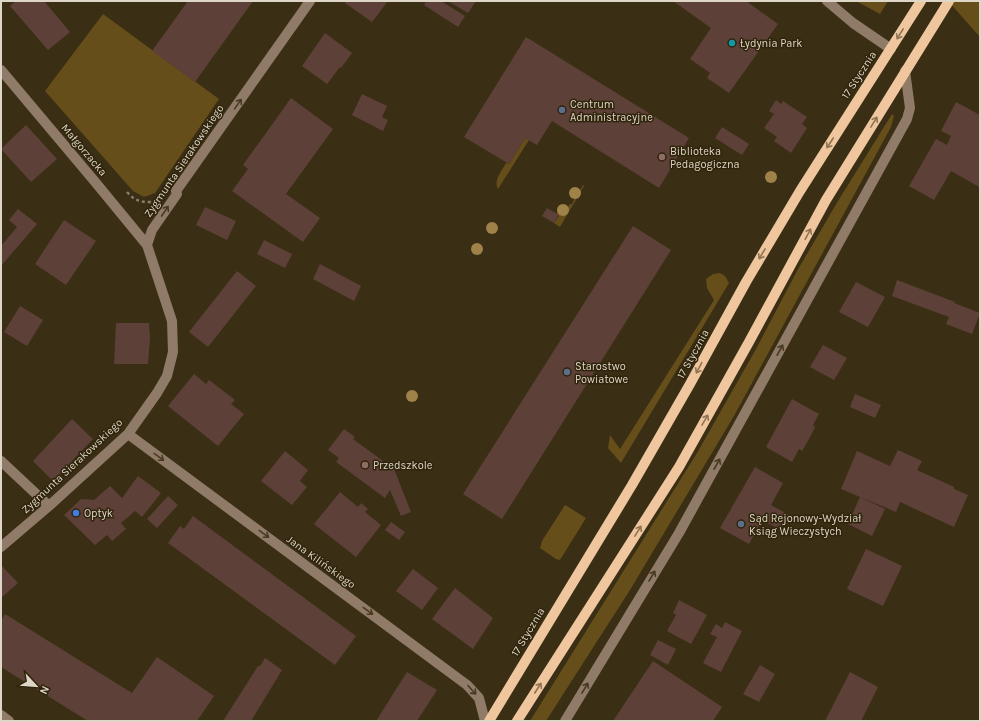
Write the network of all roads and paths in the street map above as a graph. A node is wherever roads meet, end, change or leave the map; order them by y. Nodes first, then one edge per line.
1 (310, 1) edge
2 (827, 1) edge
3 (921, 1) edge
4 (949, 1) edge
5 (891, 49) junction
6 (1, 70) edge
7 (905, 71) junction
8 (126, 191) dead end
9 (152, 202) dead end
10 (147, 245) junction
11 (128, 434) junction
12 (1, 461) edge
13 (49, 506) junction
14 (4, 544) edge
15 (1, 716) edge
16 (9, 721) edge
17 (485, 721) edge
18 (489, 721) edge
19 (517, 721) edge
20 (565, 721) edge

10 -> 1 street, Zygmunta Sierakowskiego
2 - 5 street
3 -> 5 main road, 17 Stycznia
4 - 7 main road
5 -> 18 main road, 17 Stycznia
6 - 10 street, Małgorzacka
19 -> 7 main road
20 -> 7 street
8 - 9 path
10 - 11 street, Zygmunta Sierakowskiego
11 - 13 street, Zygmunta Sierakowskiego
11 -> 17 street, Jana Kilińskiego
12 - 13 street
13 - 14 street, Zygmunta Sierakowskiego
15 - 16 street

